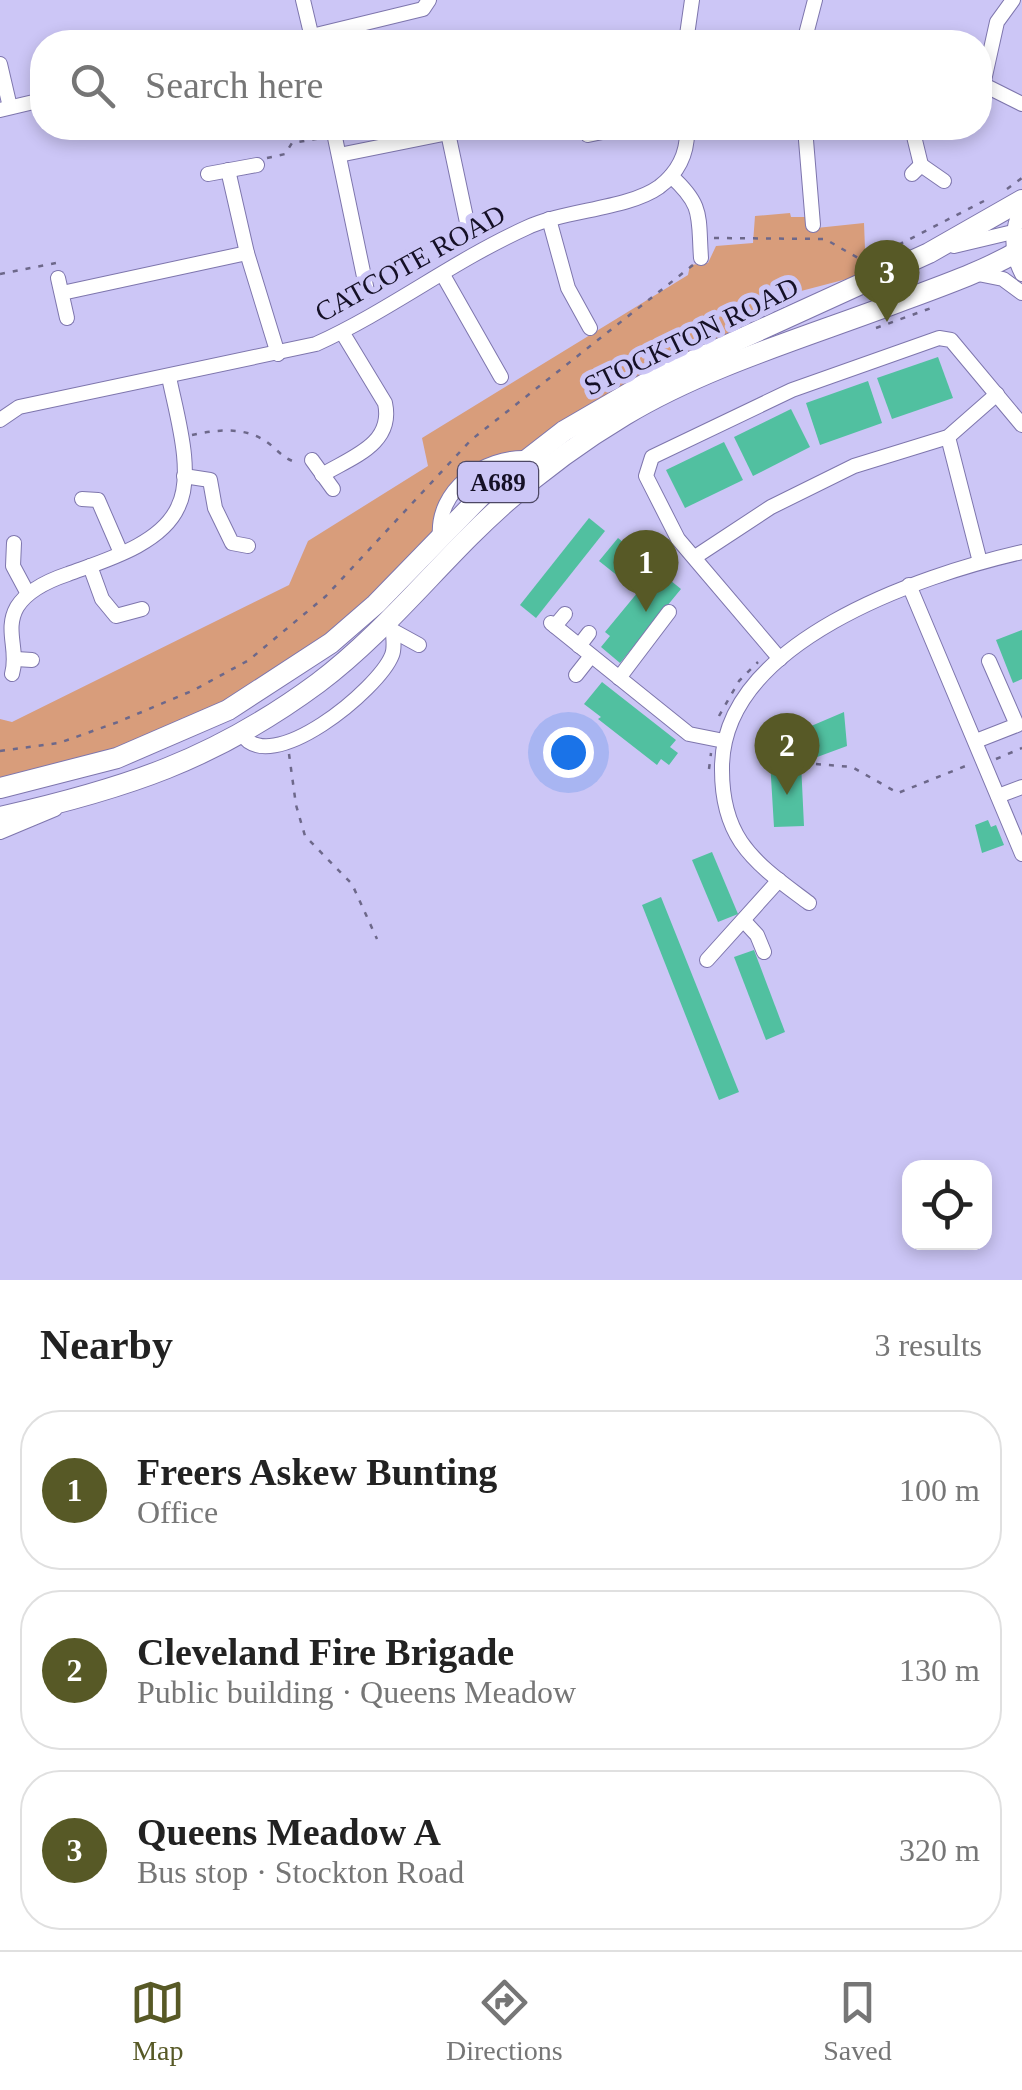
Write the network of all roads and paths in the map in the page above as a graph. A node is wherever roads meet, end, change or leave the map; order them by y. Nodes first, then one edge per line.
1 (303, 0) edge
2 (429, 0) edge
3 (692, 0) edge
4 (815, 0) edge
5 (1013, 0) edge
6 (310, 30) edge
7 (347, 30) edge
8 (688, 30) edge
9 (807, 30) edge
10 (992, 44) edge
11 (0, 64) edge
12 (992, 90) edge
13 (30, 103) edge
14 (1022, 104) edge
15 (5, 109) edge
16 (302, 140) edge
17 (336, 140) edge
18 (415, 140) edge
19 (450, 140) edge
20 (686, 140) edge
21 (805, 140) edge
22 (913, 140) edge
23 (340, 156) junction
24 (257, 165) joint
25 (228, 170) junction
26 (208, 174) dead end
27 (671, 176) junction
28 (944, 181) dead end
29 (1022, 204) edge
30 (549, 219) junction
31 (993, 219) junction
32 (813, 225) dead end
33 (468, 227) dead end
34 (700, 238) junction
35 (1018, 243) edge
36 (247, 252) junction
37 (930, 253) junction
38 (701, 258) joint
39 (0, 274) edge
40 (972, 274) junction
41 (1022, 274) edge
42 (443, 275) junction
43 (60, 286) junction
44 (367, 291) dead end
45 (1022, 294) edge
46 (941, 302) dead end
47 (66, 318) dead end
48 (590, 328) dead end
49 (875, 328) dead end
50 (342, 332) junction
51 (278, 354) junction
52 (169, 377) junction
53 (500, 377) dead end
54 (997, 394) junction
55 (0, 420) edge
56 (1022, 426) edge
57 (181, 438) junction
58 (948, 438) junction
59 (312, 460) joint
60 (322, 475) junction
61 (184, 476) junction
62 (333, 489) dead end
63 (82, 499) dead end
64 (248, 546) dead end
65 (8, 551) edge
66 (1022, 552) edge
67 (121, 553) junction
68 (695, 557) junction
69 (980, 562) junction
70 (90, 566) junction
71 (909, 585) junction
72 (28, 594) junction
73 (142, 609) dead end
74 (669, 612) dead end
75 (565, 614) dead end
76 (388, 628) junction
77 (589, 633) dead end
78 (419, 645) dead end
79 (585, 651) junction
80 (776, 654) junction
81 (989, 662) dead end
82 (20, 664) dead end
83 (576, 675) dead end
84 (618, 678) junction
85 (241, 734) junction
86 (718, 740) junction
87 (976, 741) junction
88 (288, 742) junction
89 (1022, 748) edge
90 (0, 752) edge
91 (803, 763) dead end
92 (985, 764) junction
93 (710, 782) dead end
94 (1022, 786) edge
95 (0, 788) edge
96 (998, 796) junction
97 (68, 801) junction
98 (0, 817) edge
99 (0, 832) edge
100 (1022, 854) edge
101 (779, 880) junction
102 (809, 903) dead end
103 (744, 921) junction
104 (377, 939) dead end
105 (764, 952) dead end
106 (707, 960) dead end

1 - 6 street
2 - 7 street
3 - 8 street
4 - 9 street
5 - 10 street
11 - 15 street
12 - 14 street
13 - 15 street
16 - 24 path
17 - 23 street
18 - 23 street
19 - 33 street
20 - 27 street
21 - 32 street
22 - 28 street
23 - 44 street
24 - 25 street
25 - 26 street
25 - 36 street
27 - 30 street, CATCOTE ROAD
27 - 34 street
29 - 31 highway, STOCKTON ROAD / A689
29 - 35 street
30 - 42 street, CATCOTE ROAD
30 - 48 street
31 - 34 path
31 - 37 highway, STOCKTON ROAD / A689
34 - 38 street
35 - 37 street
35 - 40 highway, STOCKTON ROAD / A689
35 - 41 street
36 - 43 street
36 - 51 street
37 - 95 highway, STOCKTON ROAD / A689
38 - 90 path
39 - 43 path
40 - 45 street
40 - 76 highway, STOCKTON ROAD / A689
42 - 50 street, CATCOTE ROAD
42 - 53 street
43 - 47 street
46 - 49 path
50 - 51 street, CATCOTE ROAD
50 - 60 street
51 - 52 street, CATCOTE ROAD
52 - 55 street, CATCOTE ROAD
52 - 57 street
54 - 56 street
54 - 58 street
54 - 68 street
57 - 59 path
57 - 61 street
58 - 68 street
58 - 69 street
59 - 60 street
60 - 62 street
61 - 64 street
61 - 67 street
63 - 67 street
65 - 72 street
66 - 69 street
67 - 70 street
68 - 80 street
69 - 71 street
70 - 72 street
70 - 73 street
71 - 80 street
71 - 87 street
72 - 82 street
74 - 84 street
75 - 79 street
76 - 78 street
76 - 85 highway, STOCKTON ROAD / A689
76 - 88 street
77 - 79 street
79 - 83 street
79 - 84 street
80 - 86 street
80 - 86 path
81 - 87 street
84 - 86 street
85 - 88 street
85 - 97 highway, STOCKTON ROAD / A689
86 - 93 path
86 - 101 street
87 - 92 street
88 - 104 path
89 - 92 path
91 - 92 path
92 - 96 street
94 - 96 street
96 - 100 street
97 - 98 highway, STOCKTON ROAD / A689
97 - 99 street
101 - 102 street
101 - 103 street
103 - 105 street
103 - 106 street

